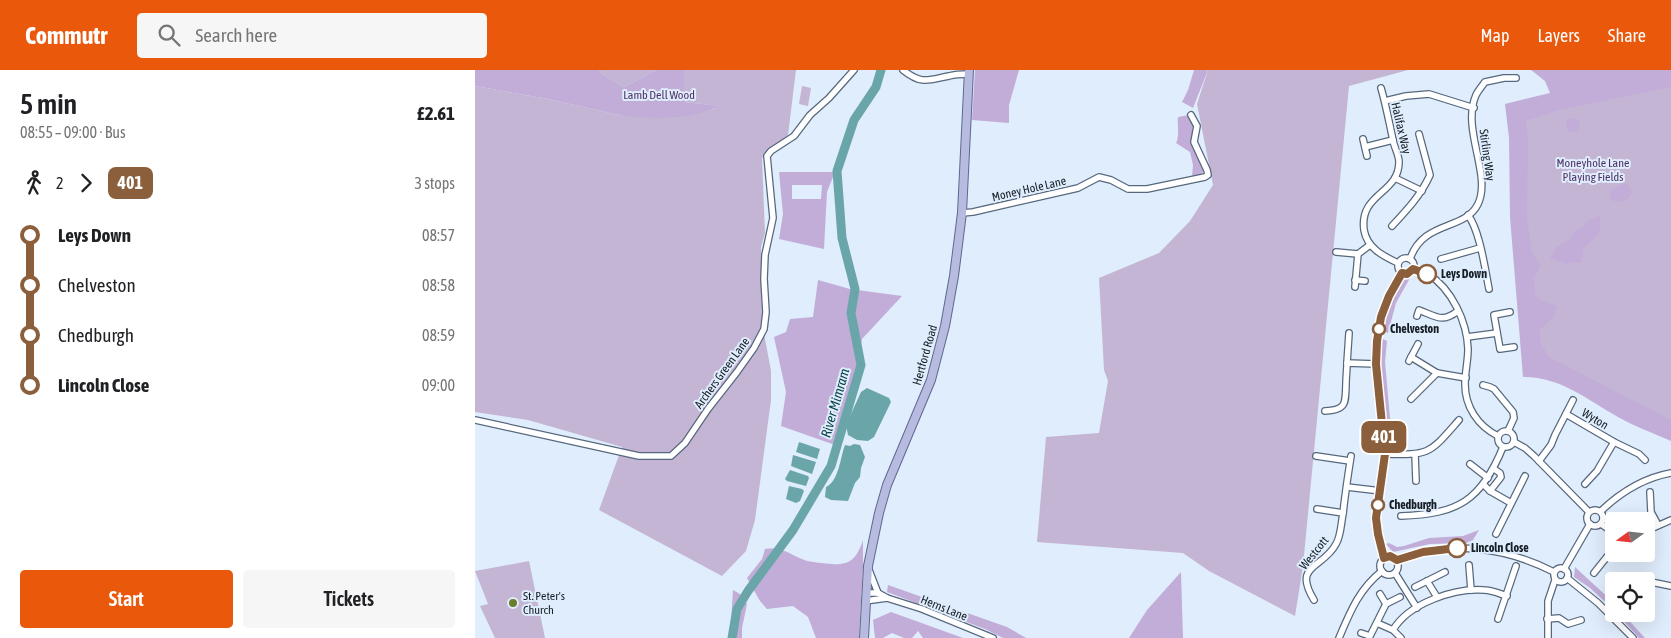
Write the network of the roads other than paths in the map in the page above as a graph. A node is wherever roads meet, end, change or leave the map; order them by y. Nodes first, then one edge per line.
1 (854, 70) edge
2 (903, 70) edge
3 (969, 72) edge
4 (1516, 78) dead end
5 (1381, 88) dead end
6 (1385, 101) junction
7 (1473, 108) junction
8 (1191, 114) dead end
9 (1419, 134) dead end
10 (1363, 139) dead end
11 (1393, 140) junction
12 (1365, 147) junction
13 (1367, 156) dead end
14 (1395, 178) junction
15 (1422, 191) junction
16 (962, 213) junction
17 (1468, 215) junction
18 (1392, 226) dead end
19 (1370, 245) junction
20 (1480, 248) junction
21 (1337, 252) dead end
22 (1358, 254) junction
23 (1410, 259) junction
24 (1441, 259) dead end
25 (1398, 264) junction
26 (1413, 269) junction
27 (1402, 273) junction
28 (1365, 281) dead end
29 (1489, 289) dead end
30 (1458, 311) junction
31 (1510, 312) dead end
32 (1417, 316) dead end
33 (1349, 332) dead end
34 (1497, 333) junction
35 (1467, 337) junction
36 (1419, 344) dead end
37 (1514, 347) dead end
38 (1347, 363) junction
39 (1376, 364) junction
40 (1437, 373) junction
41 (1466, 378) junction
42 (1483, 385) dead end
43 (1411, 399) dead end
44 (1573, 400) dead end
45 (1325, 411) dead end
46 (1566, 414) junction
47 (475, 420) edge
48 (1459, 420) dead end
49 (1508, 431) junction
50 (1498, 436) junction
51 (1513, 442) junction
52 (1614, 442) junction
53 (1503, 447) junction
54 (1385, 454) junction
55 (1415, 454) junction
56 (1316, 456) dead end
57 (1645, 460) dead end
58 (1539, 461) junction
59 (1469, 464) dead end
60 (1494, 469) junction
61 (1671, 474) edge
62 (1525, 476) dead end
63 (1489, 478) junction
64 (1416, 481) dead end
65 (1585, 484) dead end
66 (1484, 486) junction
67 (1347, 487) junction
68 (1381, 491) junction
69 (1490, 491) junction
70 (1650, 492) dead end
71 (1511, 503) junction
72 (1317, 509) dead end
73 (1601, 511) junction
74 (1589, 512) junction
75 (1343, 513) junction
76 (1401, 516) dead end
77 (1671, 520) edge
78 (1590, 524) junction
79 (1601, 524) junction
80 (1657, 525) joint
81 (1605, 527) edge
82 (1496, 534) dead end
83 (1384, 558) junction
84 (1605, 559) edge
85 (1397, 560) junction
86 (1469, 565) dead end
87 (868, 566) junction
88 (1516, 566) dead end
89 (1564, 569) junction
90 (1382, 571) junction
91 (1445, 572) dead end
92 (1554, 572) junction
93 (1395, 573) junction
94 (1594, 573) dead end
95 (1567, 578) junction
96 (1555, 580) junction
97 (1427, 581) junction
98 (1655, 583) edge
99 (1415, 586) dead end
100 (1671, 586) edge
101 (1471, 590) junction
102 (878, 593) junction
103 (1380, 594) dead end
104 (1507, 596) junction
105 (866, 597) junction
106 (1400, 597) dead end
107 (1437, 597) junction
108 (887, 598) junction
109 (1314, 600) dead end
110 (1386, 604) junction
111 (1417, 608) junction
112 (1498, 619) dead end
113 (1547, 619) junction
114 (1581, 620) dead end
115 (1377, 623) junction
116 (1393, 630) junction
117 (1361, 632) dead end
118 (863, 638) edge
119 (993, 638) edge
120 (1339, 638) edge
121 (1401, 638) edge
122 (1548, 638) edge
123 (1633, 638) edge

1 - 47 street, Archers Green Lane
2 - 3 street
3 - 16 main road, Hertford Road
4 - 7 street
5 - 6 street, Halifax Way
6 - 7 street
6 - 11 street, Halifax Way
7 - 17 street, Stirling Way
8 - 16 street, Money Hole Lane
9 - 15 street
10 - 12 street
11 - 12 street
11 - 14 street, Halifax Way
12 - 13 street
14 - 15 street
14 - 19 street
15 - 18 street
16 - 87 main road, Hertford Road
17 - 20 street
17 - 23 street
19 - 22 street
19 - 25 street
20 - 24 street
20 - 29 street
21 - 22 street
22 - 28 street
23 - 25 street
23 - 26 street
25 - 27 street
26 - 27 street
26 - 30 street
27 - 39 street
30 - 32 street
30 - 35 street
31 - 34 street
33 - 38 street
34 - 35 street
34 - 37 street
35 - 41 street
36 - 40 street
38 - 39 street
38 - 45 street
39 - 54 street
40 - 41 street
40 - 43 street
41 - 50 street
42 - 49 street
44 - 46 street, Wyton
46 - 52 street, Wyton
46 - 58 street, Wyton
48 - 55 street
49 - 50 street
49 - 51 street
50 - 53 street
51 - 53 street
51 - 58 street
52 - 57 street, Wyton
52 - 65 street, Wyton
53 - 60 street
54 - 55 street
54 - 68 street
55 - 64 street
56 - 67 street
58 - 74 street
59 - 63 street
60 - 63 street
60 - 69 street
61 - 73 street
62 - 71 street
63 - 66 street
66 - 69 street
66 - 76 street
67 - 68 street
67 - 75 street, Westcott
68 - 83 street
69 - 71 street
70 - 80 street
71 - 82 street
72 - 75 street
73 - 74 street
73 - 79 street
74 - 78 street
75 - 109 street, Westcott
77 - 80 street
78 - 79 street
78 - 89 street
79 - 81 street
83 - 85 street
83 - 90 street
84 - 94 street
85 - 92 street
85 - 93 street
86 - 101 street
87 - 102 street
87 - 105 main road, Hertford Road
88 - 104 street
89 - 92 street
89 - 95 street
90 - 93 street
90 - 120 street
91 - 97 street
92 - 96 street
93 - 111 street
95 - 96 street
95 - 123 street
96 - 113 street
97 - 99 street
97 - 107 street
98 - 100 street
101 - 104 street
101 - 107 street
102 - 105 street, Herns Lane
102 - 108 street, Herns Lane
103 - 110 street
104 - 112 street
105 - 108 street, Herns Lane
105 - 118 main road, Hertford Road
106 - 110 street
107 - 111 street
108 - 119 street, Herns Lane
110 - 115 street
111 - 116 street
113 - 114 street
113 - 122 street
115 - 116 street
115 - 117 street
116 - 121 street

